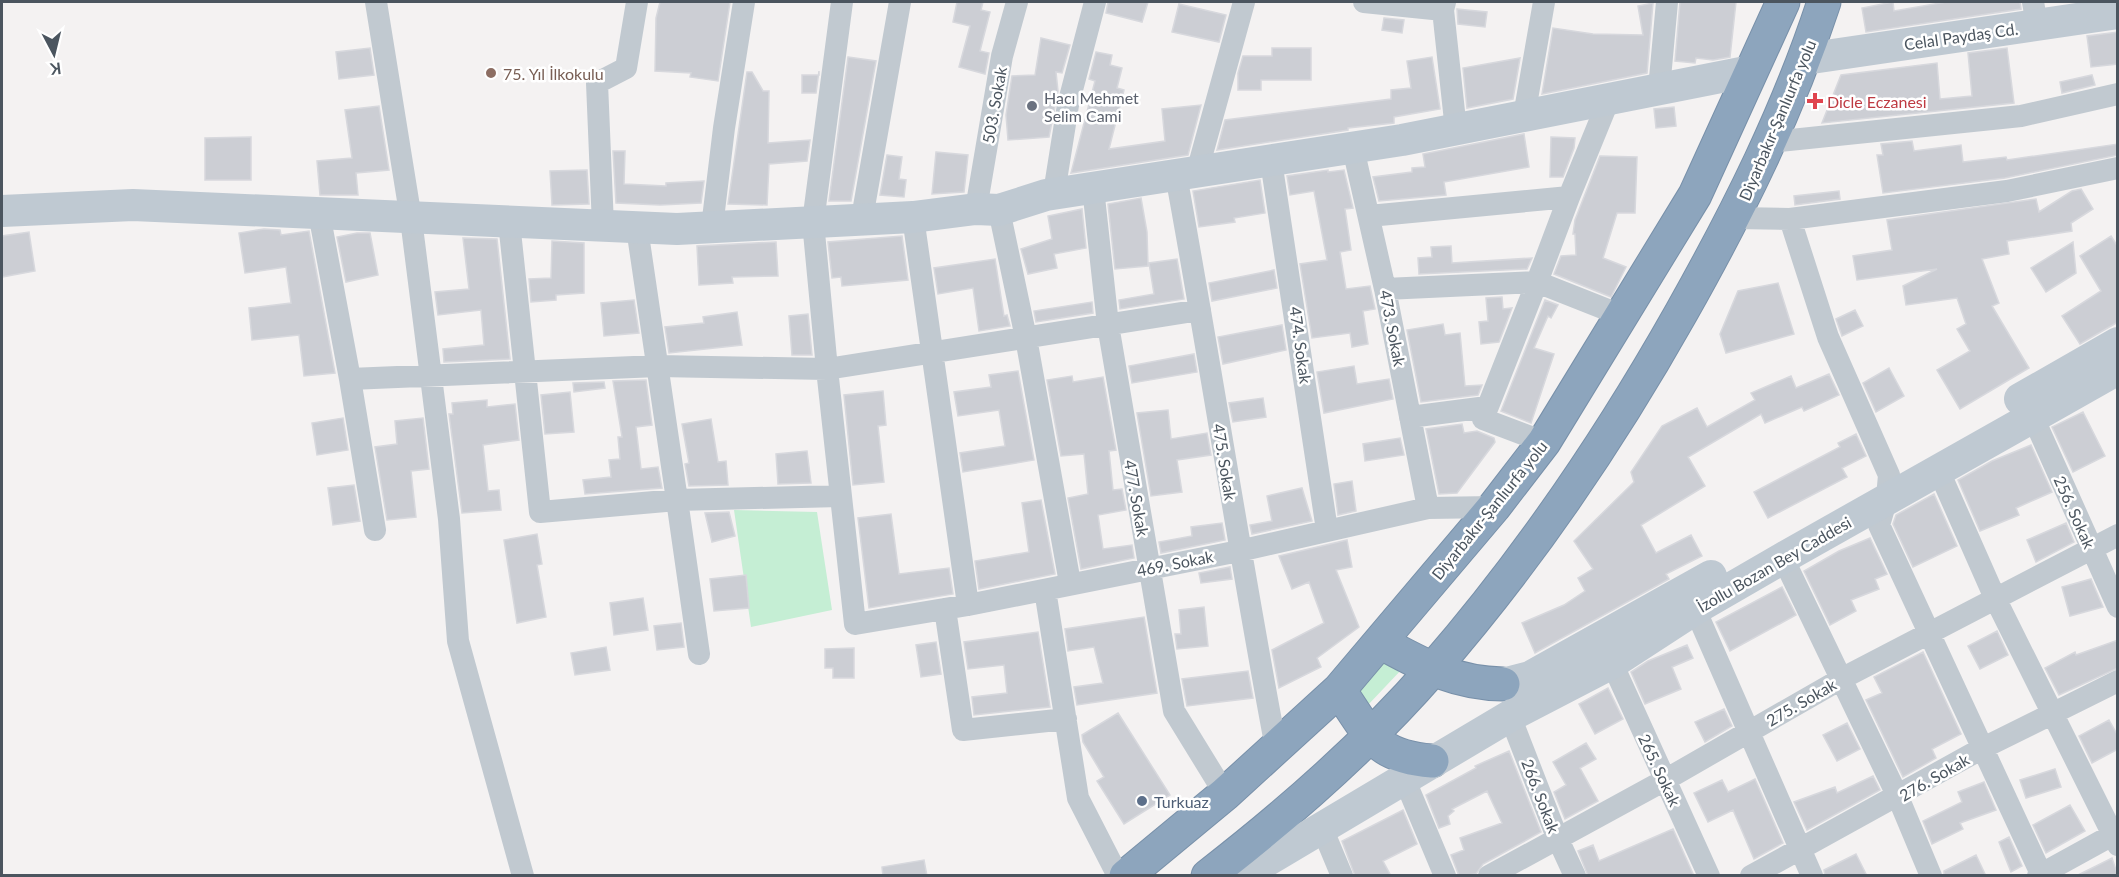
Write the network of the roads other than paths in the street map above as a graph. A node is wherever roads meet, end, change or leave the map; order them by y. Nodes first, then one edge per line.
1 (376, 2) edge
2 (637, 2) edge
3 (744, 2) edge
4 (842, 2) edge
5 (900, 2) edge
6 (1017, 2) edge
7 (1095, 2) edge
8 (1244, 2) edge
9 (1364, 2) edge
10 (1544, 2) edge
11 (1667, 2) edge
12 (1783, 2) edge
13 (1824, 2) edge
14 (1444, 6) edge
15 (2035, 13) edge
16 (2118, 13) edge
17 (1805, 59) junction
18 (1751, 71) junction
19 (1659, 89) junction
20 (2118, 94) edge
21 (1609, 99) junction
22 (1524, 116) junction
23 (1456, 130) junction
24 (1771, 142) junction
25 (1353, 148) junction
26 (1271, 160) junction
27 (2118, 168) edge
28 (1186, 173) junction
29 (1093, 188) junction
30 (1054, 194) junction
31 (1569, 197) junction
32 (988, 210) junction
33 (2, 211) edge
34 (319, 213) junction
35 (1369, 216) junction
36 (913, 217) junction
37 (862, 218) junction
38 (1735, 218) junction
39 (411, 219) junction
40 (1790, 219) junction
41 (508, 222) junction
42 (813, 222) junction
43 (603, 226) junction
44 (712, 227) junction
45 (637, 228) junction
46 (1537, 282) junction
47 (1385, 289) junction
48 (1200, 310) junction
49 (1623, 316) junction
50 (1108, 325) junction
51 (1026, 338) junction
52 (933, 353) junction
53 (2117, 365) edge
54 (658, 366) junction
55 (827, 369) junction
56 (523, 372) junction
57 (431, 376) junction
58 (350, 379) junction
59 (1487, 407) junction
60 (1410, 417) junction
61 (2032, 417) junction
62 (1544, 442) junction
63 (1938, 469) junction
64 (1888, 487) junction
65 (840, 496) junction
66 (677, 500) junction
67 (1494, 507) junction
68 (1428, 508) junction
69 (375, 530) dead end
70 (1327, 530) junction
71 (2118, 535) edge
72 (2091, 548) junction
73 (1239, 551) junction
74 (1783, 558) junction
75 (1149, 569) junction
76 (1070, 584) junction
77 (1045, 590) junction
78 (1995, 598) junction
79 (968, 605) junction
80 (2118, 607) edge
81 (945, 609) junction
82 (1695, 609) junction
83 (1929, 633) junction
84 (1380, 642) junction
85 (699, 654) dead end
86 (1612, 663) junction
87 (1432, 670) junction
88 (1841, 679) junction
89 (2118, 681) edge
90 (1503, 684) joint
91 (1340, 690) junction
92 (2054, 712) junction
93 (1510, 716) junction
94 (1065, 719) junction
95 (1749, 732) junction
96 (1370, 735) junction
97 (1276, 748) junction
98 (1983, 748) junction
99 (1432, 761) junction
100 (1404, 778) junction
101 (1665, 780) junction
102 (1225, 794) junction
103 (1898, 797) junction
104 (1322, 828) junction
105 (1557, 837) junction
106 (2116, 837) edge
107 (1800, 848) junction
108 (2040, 875) edge
109 (523, 876) edge
110 (1118, 876) edge
111 (1126, 876) edge
112 (1208, 876) edge
113 (1241, 876) edge
114 (1342, 876) edge
115 (1445, 876) edge
116 (1489, 876) edge
117 (1575, 876) edge
118 (1709, 876) edge
119 (1751, 876) edge
120 (1812, 876) edge
121 (1930, 876) edge

1 - 39 street
2 - 43 street
3 - 44 street
4 - 42 street
5 - 37 street
6 - 32 street, 503. Sokak
7 - 30 street
8 - 28 street
9 - 14 street
10 - 22 street
11 - 19 street
12 - 18 highway, Diyarbakır-Şanlıurfa yolu
13 - 17 highway, Diyarbakır-Şanlıurfa yolu
14 - 23 street
15 - 16 street, Celal Paydaş Cd.
15 - 17 street, Celal Paydaş Cd.
17 - 24 highway, Diyarbakır-Şanlıurfa yolu
18 - 19 street
18 - 49 highway, Diyarbakır-Şanlıurfa yolu
19 - 21 street
20 - 24 street
21 - 22 street
21 - 31 street
22 - 23 street
23 - 25 street
24 - 38 highway, Diyarbakır-Şanlıurfa yolu
25 - 26 street
25 - 35 street, 473. Sokak
26 - 28 street
26 - 70 street, 474. Sokak
27 - 40 street
28 - 29 street
28 - 48 street, 475. Sokak
29 - 30 street
29 - 50 street, 477. Sokak
30 - 32 street
31 - 35 street
31 - 46 street
32 - 36 street
32 - 51 street
33 - 34 street
34 - 39 street
34 - 58 street
35 - 47 street, 473. Sokak
36 - 37 street
36 - 52 street
37 - 42 street
38 - 40 street
38 - 87 highway, Diyarbakır-Şanlıurfa yolu
39 - 41 street
39 - 57 street
40 - 64 street
41 - 43 street
41 - 56 street
42 - 44 street
42 - 55 street
43 - 45 street
44 - 45 street
45 - 54 street
46 - 47 street
46 - 49 street
46 - 59 street
47 - 60 street, 473. Sokak
48 - 50 street
48 - 73 street, 475. Sokak
49 - 62 highway, Diyarbakır-Şanlıurfa yolu
50 - 51 street
50 - 75 street, 477. Sokak
51 - 52 street
51 - 76 street
52 - 55 street
52 - 79 street
53 - 61 street, İzollu Bozan Bey Caddesi
53 - 64 street, İzollu Bozan Bey Caddesi
54 - 55 street
54 - 56 street
54 - 66 street
55 - 65 street
56 - 57 street
56 - 66 street
57 - 58 street
57 - 109 street
58 - 69 street
59 - 60 street
59 - 62 street
60 - 68 street, 473. Sokak
61 - 63 street, İzollu Bozan Bey Caddesi
61 - 72 street, 256. Sokak
62 - 67 highway, Diyarbakır-Şanlıurfa yolu
63 - 64 street, İzollu Bozan Bey Caddesi
63 - 78 street
64 - 74 street, İzollu Bozan Bey Caddesi
64 - 83 street
64 - 90 street, İzollu Bozan Bey Caddesi
65 - 66 street
65 - 81 street, 469. Sokak
66 - 85 street
67 - 68 street, 469. Sokak
67 - 84 highway, Diyarbakır-Şanlıurfa yolu
68 - 70 street, 469. Sokak
70 - 73 street, 469. Sokak
71 - 72 street, 275. Sokak
72 - 78 street, 275. Sokak
72 - 80 street, 256. Sokak
73 - 75 street, 469. Sokak
73 - 97 street, 475. Sokak
74 - 82 street, İzollu Bozan Bey Caddesi
74 - 88 street
75 - 76 street, 469. Sokak
75 - 102 street, 477. Sokak
76 - 77 street, 469. Sokak
77 - 79 street, 469. Sokak
77 - 94 street
78 - 83 street, 275. Sokak
78 - 92 street
79 - 81 street, 469. Sokak
81 - 94 street
82 - 86 street, İzollu Bozan Bey Caddesi
82 - 95 street
83 - 88 street, 275. Sokak
83 - 98 street
84 - 87 highway
84 - 91 highway, Diyarbakır-Şanlıurfa yolu
86 - 93 street, İzollu Bozan Bey Caddesi
86 - 101 street, 265. Sokak
87 - 90 highway
87 - 96 highway, Diyarbakır-Şanlıurfa yolu
88 - 95 street, 275. Sokak
88 - 103 street
89 - 92 street, 276. Sokak
91 - 96 highway
91 - 97 highway, Diyarbakır-Şanlıurfa yolu
92 - 98 street, 276. Sokak
92 - 106 street
93 - 99 street, İzollu Bozan Bey Caddesi
93 - 105 street, 266. Sokak
94 - 110 street
95 - 101 street, 275. Sokak
95 - 107 street
96 - 99 highway
96 - 112 highway, Diyarbakır-Şanlıurfa yolu
97 - 102 highway, Diyarbakır-Şanlıurfa yolu
98 - 103 street, 276. Sokak
98 - 108 street
99 - 100 street, İzollu Bozan Bey Caddesi
100 - 104 street, İzollu Bozan Bey Caddesi
100 - 115 street
101 - 105 street, 275. Sokak
101 - 118 street, 265. Sokak
102 - 111 highway, Diyarbakır-Şanlıurfa yolu
103 - 107 street, 276. Sokak
103 - 121 street
104 - 113 street, İzollu Bozan Bey Caddesi
104 - 114 street
105 - 116 street, 275. Sokak
105 - 117 street, 266. Sokak
106 - 108 street
107 - 119 street, 276. Sokak
107 - 120 street

